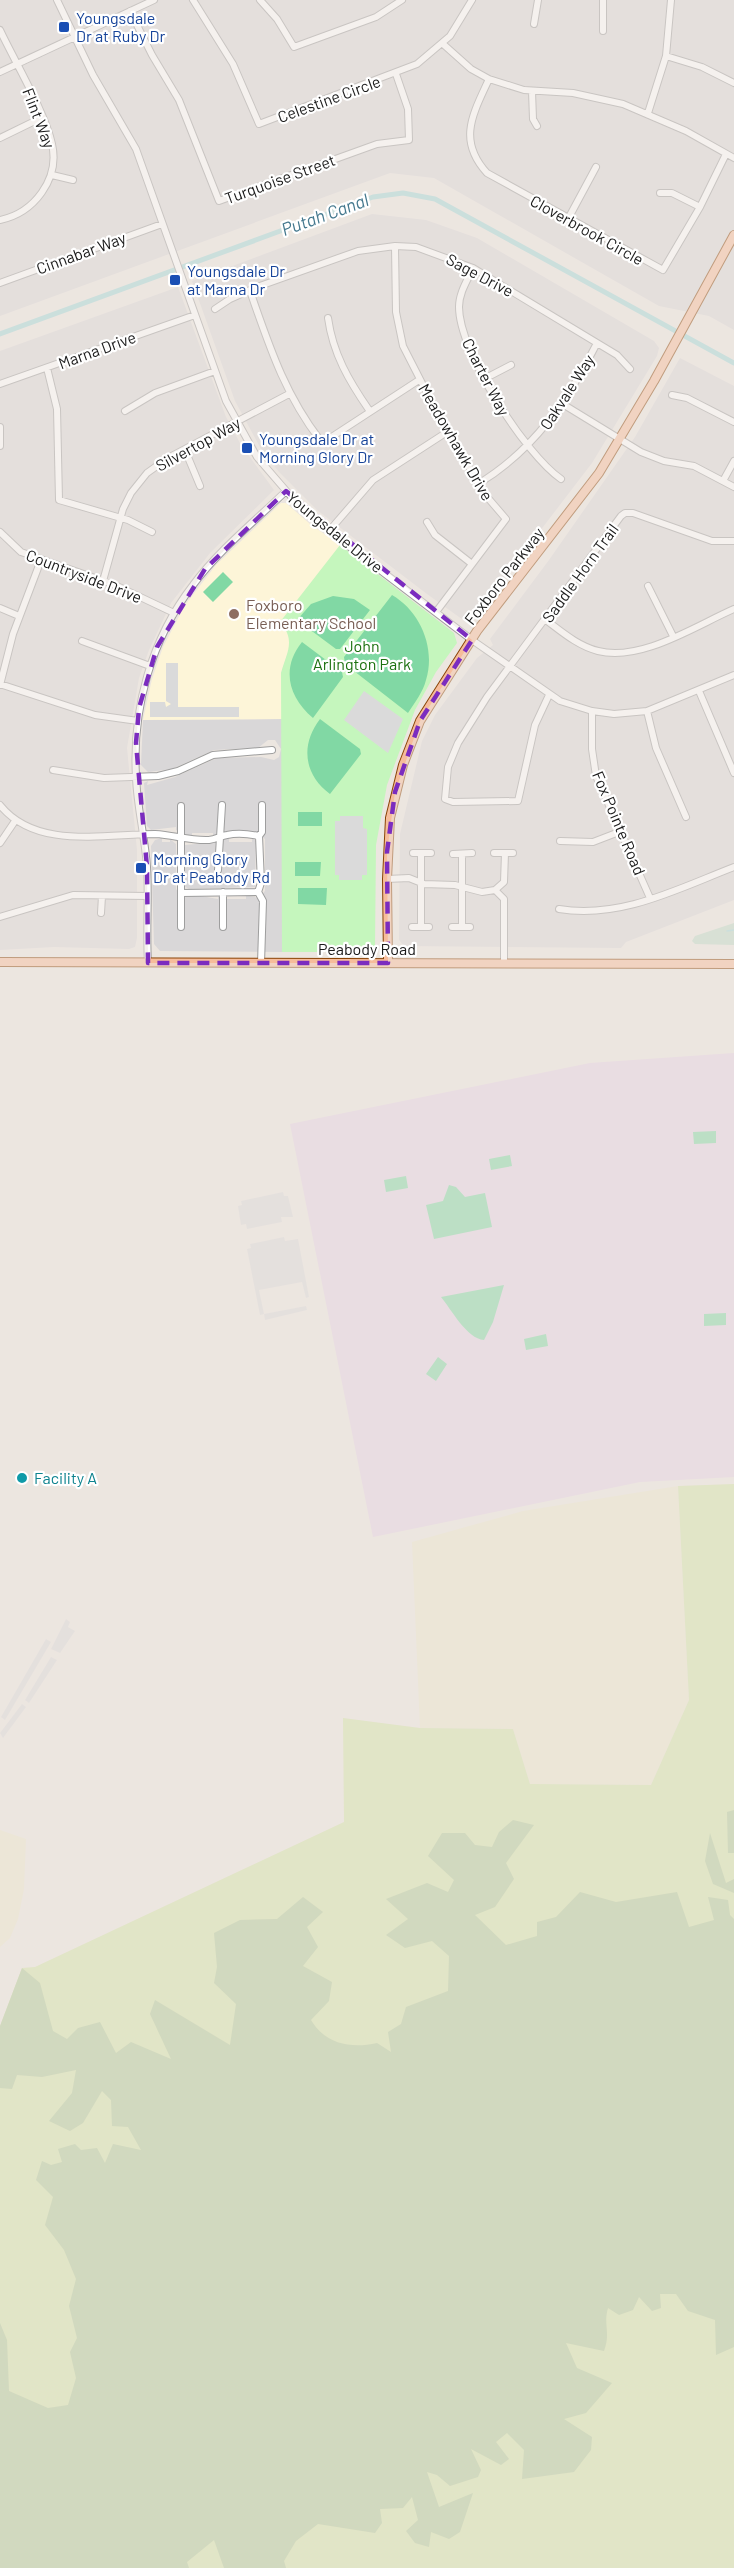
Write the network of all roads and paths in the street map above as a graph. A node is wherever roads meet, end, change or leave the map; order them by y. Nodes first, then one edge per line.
1 (57, 0) edge
2 (154, 0) edge
3 (192, 0) edge
4 (260, 0) edge
5 (402, 0) edge
6 (472, 0) edge
7 (538, 0) edge
8 (603, 0) edge
9 (671, 0) edge
10 (130, 11) junction
11 (534, 24) dead end
12 (0, 30) edge
13 (603, 31) dead end
14 (75, 37) junction
15 (443, 44) junction
16 (666, 56) junction
17 (16, 64) junction
18 (0, 72) edge
19 (396, 74) junction
20 (489, 80) junction
21 (734, 83) edge
22 (532, 91) junction
23 (648, 113) junction
24 (41, 118) junction
25 (537, 126) dead end
26 (0, 138) edge
27 (726, 154) junction
28 (734, 158) edge
29 (596, 167) dead end
30 (52, 175) junction
31 (73, 180) dead end
32 (660, 193) dead end
33 (700, 207) junction
34 (568, 219) junction
35 (0, 220) edge
36 (162, 224) junction
37 (734, 235) edge
38 (395, 246) junction
39 (473, 268) junction
40 (0, 283) edge
41 (250, 291) junction
42 (215, 309) dead end
43 (195, 315) junction
44 (327, 318) dead end
45 (597, 343) junction
46 (511, 365) dead end
47 (47, 368) junction
48 (630, 369) dead end
49 (215, 371) junction
50 (486, 378) junction
51 (419, 380) junction
52 (0, 384) edge
53 (289, 394) junction
54 (672, 396) dead end
55 (561, 403) junction
56 (369, 410) junction
57 (125, 411) dead end
58 (734, 422) edge
59 (237, 423) junction
60 (0, 427) edge
61 (447, 432) junction
62 (620, 439) junction
63 (0, 446) edge
64 (526, 447) junction
65 (184, 450) junction
66 (734, 461) edge
67 (561, 479) dead end
68 (723, 481) junction
69 (478, 484) junction
70 (200, 486) dead end
71 (734, 487) edge
72 (286, 492) junction
73 (121, 518) junction
74 (427, 522) dead end
75 (329, 531) junction
76 (0, 532) edge
77 (152, 532) dead end
78 (734, 541) edge
79 (41, 560) junction
80 (472, 564) junction
81 (103, 580) junction
82 (648, 586) dead end
83 (0, 608) edge
84 (734, 609) edge
85 (435, 612) junction
86 (174, 613) junction
87 (19, 616) junction
88 (546, 620) junction
89 (673, 636) junction
90 (472, 640) junction
91 (81, 642) dead end
92 (150, 666) junction
93 (510, 667) junction
94 (734, 675) edge
95 (0, 684) edge
96 (699, 691) junction
97 (549, 695) junction
98 (592, 711) junction
99 (647, 711) junction
100 (138, 721) junction
101 (272, 750) dead end
102 (53, 770) dead end
103 (734, 773) edge
104 (136, 777) junction
105 (0, 805) edge
106 (222, 805) dead end
107 (262, 805) dead end
108 (181, 806) dead end
109 (686, 817) dead end
110 (15, 821) junction
111 (620, 832) junction
112 (143, 835) junction
113 (259, 836) junction
114 (220, 837) junction
115 (180, 838) junction
116 (560, 841) dead end
117 (0, 843) edge
118 (413, 853) dead end
119 (421, 853) junction
120 (431, 853) dead end
121 (494, 853) dead end
122 (504, 853) junction
123 (513, 853) dead end
124 (453, 854) dead end
125 (462, 854) junction
126 (472, 854) dead end
127 (734, 867) edge
128 (218, 870) dead end
129 (387, 879) junction
130 (421, 883) junction
131 (462, 887) junction
132 (495, 890) junction
133 (223, 892) junction
134 (258, 892) junction
135 (181, 893) junction
136 (102, 896) junction
137 (147, 896) junction
138 (650, 898) junction
139 (559, 909) dead end
140 (101, 914) dead end
141 (0, 918) edge
142 (181, 927) dead end
143 (223, 927) dead end
144 (412, 927) dead end
145 (421, 927) junction
146 (429, 927) dead end
147 (452, 927) dead end
148 (462, 927) junction
149 (470, 927) dead end
150 (0, 962) edge
151 (148, 963) junction
152 (261, 963) junction
153 (388, 963) junction
154 (504, 964) junction
155 (734, 964) edge

1 - 14 street, Youngsdale Drive
2 - 10 street
3 - 19 street, Celestine Circle
4 - 5 street
6 - 15 street, Celestine Circle
7 - 11 street
8 - 13 street
9 - 16 street
10 - 14 street
10 - 19 street, Turquoise Street
12 - 17 street, Flint Way
14 - 17 street
14 - 36 street, Youngsdale Drive
15 - 19 street, Celestine Circle
15 - 20 street
16 - 21 street
16 - 23 street
17 - 18 street
17 - 24 street, Flint Way
20 - 22 street
20 - 34 street, Cloverbrook Circle
22 - 23 street
22 - 25 street
23 - 27 street
24 - 26 street
24 - 30 street, Flint Way
27 - 28 street
27 - 33 street, Cloverbrook Circle
29 - 34 street
30 - 31 street
30 - 35 street
32 - 33 street
33 - 34 street, Cloverbrook Circle
36 - 40 street, Cinnabar Way
36 - 43 street, Youngsdale Drive
37 - 62 main road, Foxboro Parkway
38 - 39 street, Sage Drive
38 - 41 street, Sage Drive
38 - 51 street, Meadowhawk Drive
39 - 45 street, Sage Drive
39 - 50 street, Charter Way
41 - 42 street, Sage Drive
41 - 53 street
43 - 47 street, Marna Drive
43 - 49 street, Youngsdale Drive
44 - 56 street
45 - 48 street, Sage Drive
45 - 55 street, Oakvale Way
46 - 50 street
47 - 52 street, Marna Drive
47 - 73 street
49 - 57 street
49 - 59 street, Youngsdale Drive
50 - 64 street, Charter Way
51 - 56 street
51 - 61 street, Meadowhawk Drive
53 - 56 street
53 - 59 street, Silvertop Way
54 - 58 street
55 - 62 street
55 - 64 street, Oakvale Way
59 - 65 street, Silvertop Way
59 - 72 street, Youngsdale Drive
60 - 63 street
61 - 69 street, Meadowhawk Drive
61 - 75 street
62 - 68 street
62 - 90 main road, Foxboro Parkway
64 - 67 street, Charter Way
64 - 69 street, Oakvale Way
65 - 70 street
65 - 73 street, Silvertop Way
66 - 68 street
68 - 71 street
69 - 80 street, Meadowhawk Drive
72 - 75 street, Youngsdale Drive
72 - 86 street
73 - 77 street
73 - 81 street, Silvertop Way
74 - 80 street
75 - 85 street, Youngsdale Drive
76 - 79 street, Countryside Drive
78 - 88 street, Saddle Horn Trail
79 - 81 street, Countryside Drive
79 - 87 street
80 - 85 street, Meadowhawk Drive
81 - 86 street, Countryside Drive
82 - 89 street
83 - 87 street
84 - 89 street
85 - 90 street, Youngsdale Drive
86 - 92 street
87 - 95 street
88 - 89 street
88 - 93 street, Saddle Horn Trail
90 - 93 street, Youngsdale Drive
90 - 129 main road, Foxboro Parkway
91 - 92 street
92 - 100 street
93 - 97 street, Youngsdale Drive
93 - 97 street, Saddle Horn Trail
94 - 96 street, Youngsdale Drive
95 - 100 street
96 - 99 street, Youngsdale Drive
96 - 103 street
97 - 98 street, Youngsdale Drive
98 - 99 street, Youngsdale Drive
98 - 111 street, Fox Pointe Road
99 - 109 street
100 - 104 street
101 - 104 street
102 - 104 street
104 - 112 street
105 - 110 street
106 - 114 street
107 - 113 street
108 - 115 street
110 - 112 street
110 - 117 street
111 - 116 street
111 - 138 street, Fox Pointe Road
112 - 115 street
112 - 137 street
113 - 114 street
113 - 134 street
114 - 115 street
114 - 128 street
115 - 135 street
118 - 119 street
119 - 120 street
119 - 130 street
121 - 122 street
122 - 123 street
122 - 132 street
124 - 125 street
125 - 126 street
125 - 131 street
127 - 138 street
129 - 130 street
129 - 153 main road, Foxboro Parkway
130 - 131 street
130 - 145 street
131 - 132 street
131 - 148 street
132 - 154 street
133 - 134 street
133 - 135 street
133 - 143 street
134 - 152 street
135 - 142 street
136 - 137 street
136 - 140 street
136 - 141 street
137 - 151 street
138 - 139 street
144 - 145 street
145 - 146 street
147 - 148 street
148 - 149 street
150 - 151 main road, Peabody Road
151 - 152 main road, Peabody Road
152 - 153 main road, Peabody Road
153 - 154 main road, Peabody Road
154 - 155 main road, Peabody Road

